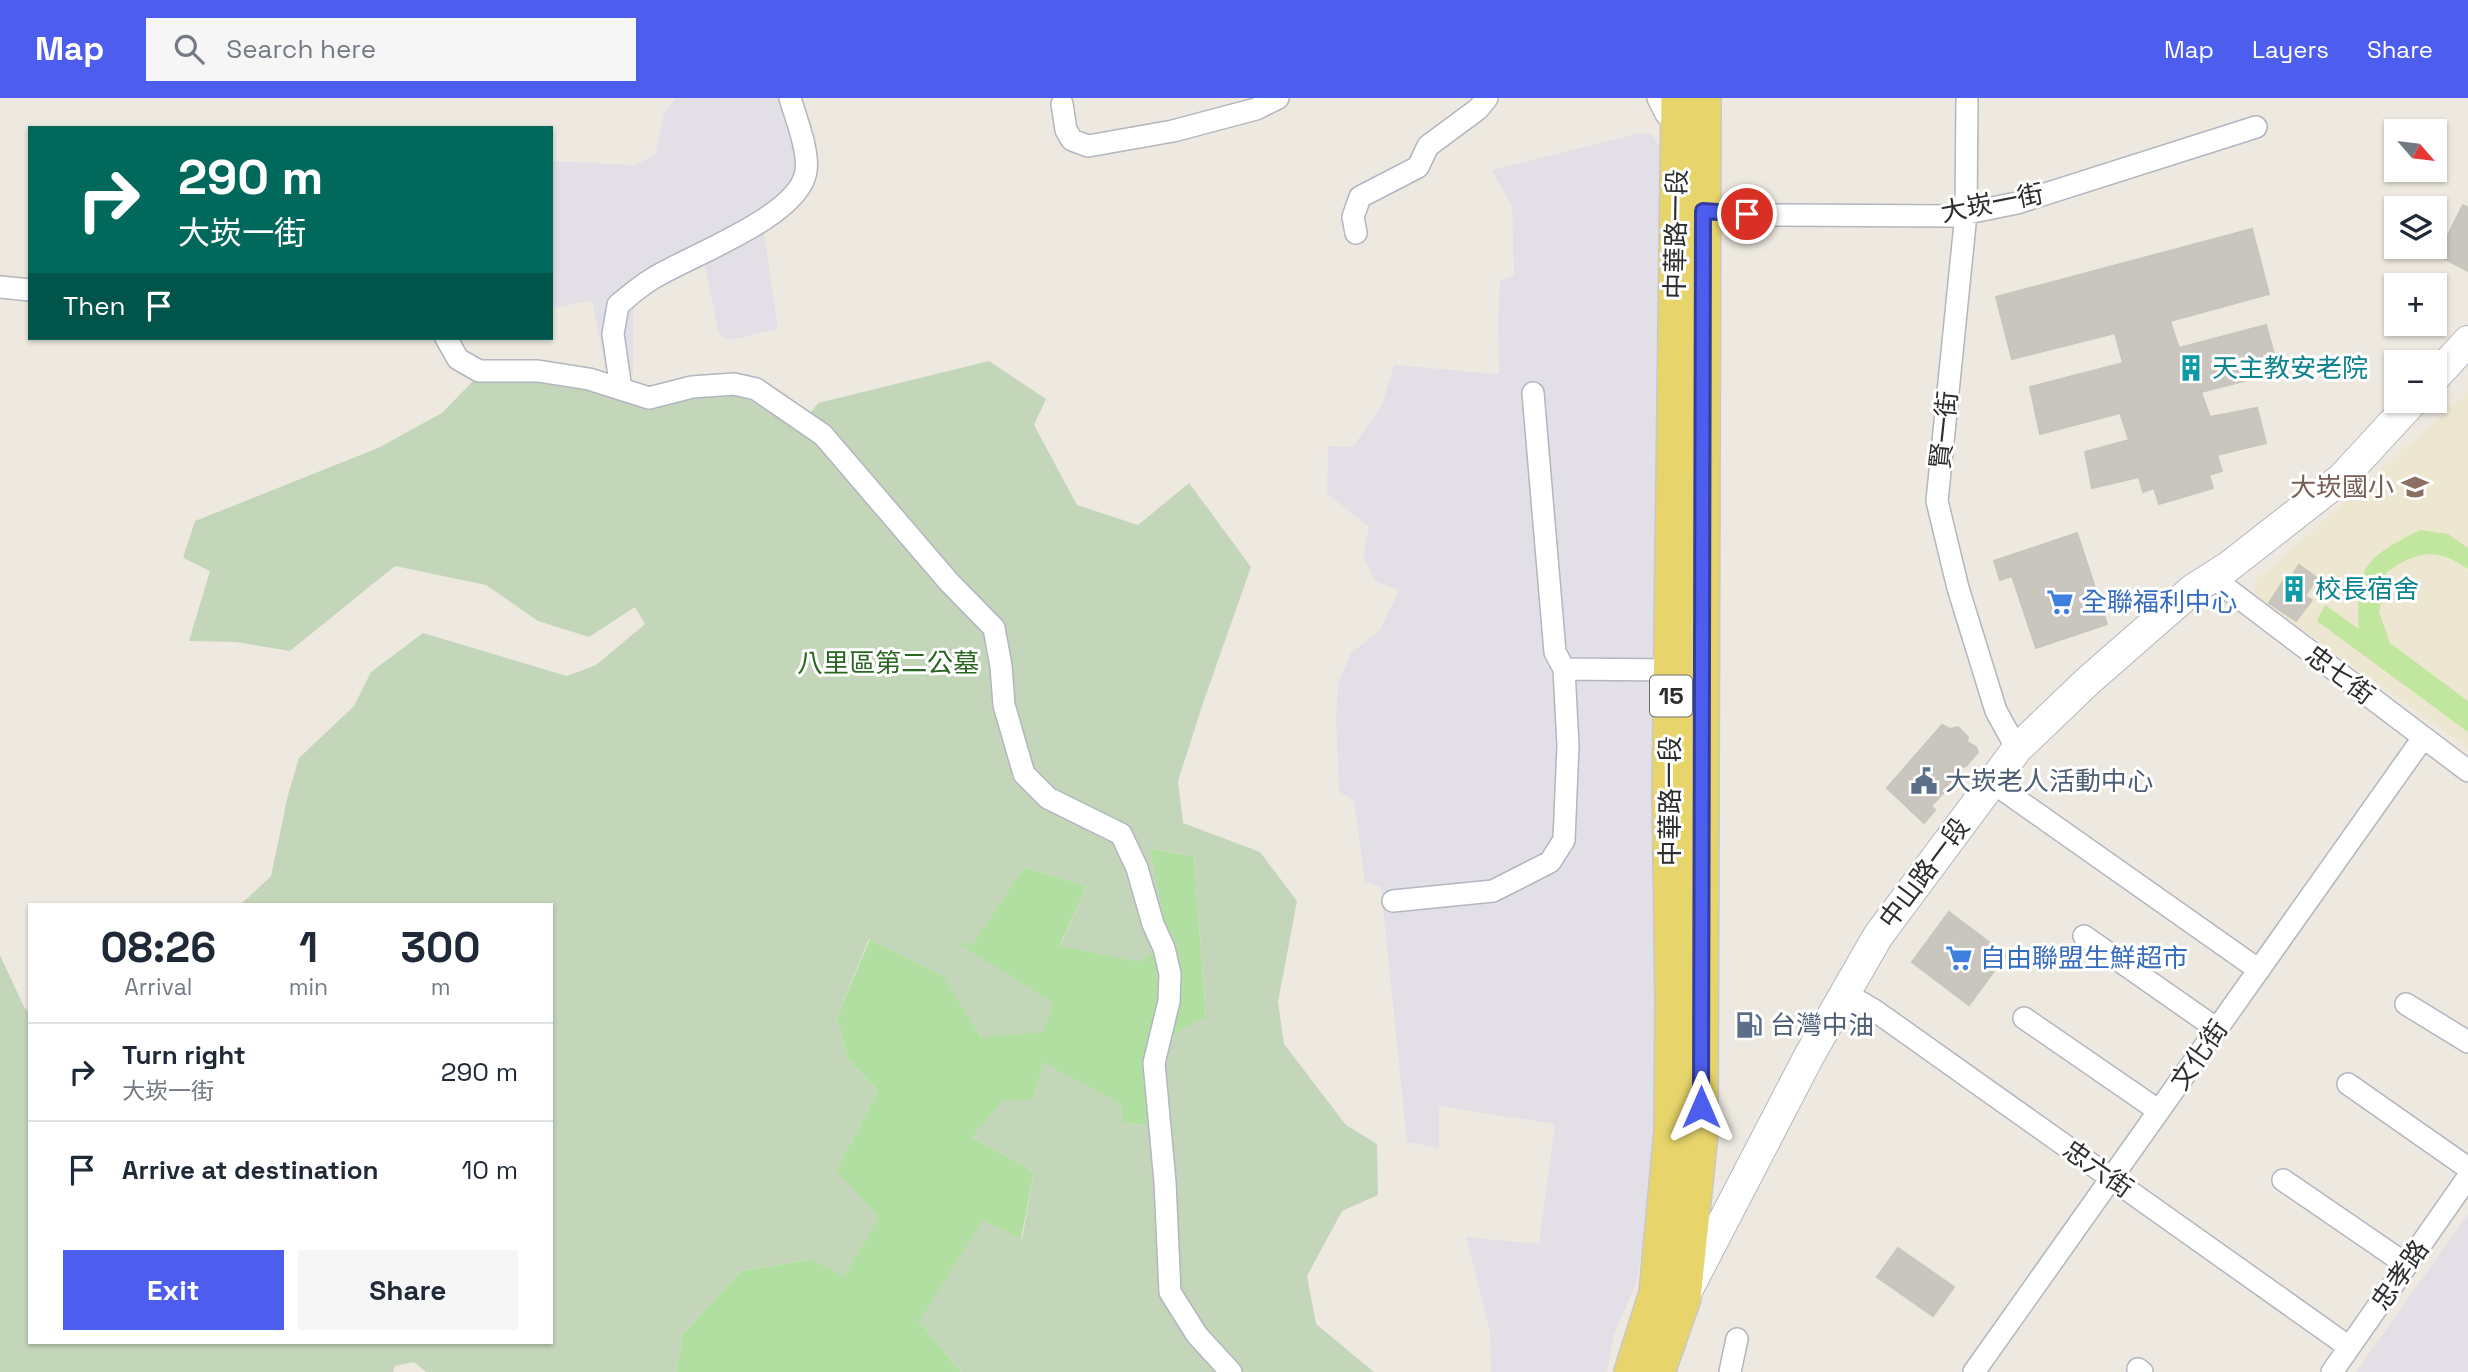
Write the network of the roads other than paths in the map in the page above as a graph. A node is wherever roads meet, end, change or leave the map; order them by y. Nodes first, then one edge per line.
1 (790, 98) edge
2 (1278, 98) edge
3 (1487, 98) edge
4 (1967, 98) edge
5 (1062, 104) dead end
6 (1684, 106) edge
7 (2256, 127) dead end
8 (1690, 210) junction
9 (1966, 214) junction
10 (1356, 233) dead end
11 (0, 287) edge
12 (28, 290) edge
13 (447, 340) edge
14 (2468, 341) edge
15 (2447, 364) edge
16 (621, 389) junction
17 (1533, 393) dead end
18 (2402, 413) edge
19 (2213, 578) junction
20 (1564, 669) junction
21 (1671, 670) junction
22 (2423, 738) junction
23 (2017, 748) junction
24 (2468, 771) edge
25 (1992, 782) junction
26 (1393, 901) dead end
27 (2084, 936) dead end
28 (2259, 970) junction
29 (1845, 993) junction
30 (2406, 1004) dead end
31 (2024, 1018) dead end
32 (2217, 1029) junction
33 (2468, 1042) edge
34 (2348, 1084) dead end
35 (2159, 1111) junction
36 (2468, 1168) edge
37 (2468, 1177) edge
38 (2111, 1179) junction
39 (2283, 1180) dead end
40 (2407, 1265) junction
41 (1670, 1295) junction
42 (1737, 1339) dead end
43 (2349, 1347) junction
44 (1231, 1372) edge
45 (1631, 1372) edge
46 (1658, 1372) edge
47 (1730, 1372) edge
48 (1974, 1372) edge
49 (2332, 1372) edge

1 - 16 street
2 - 5 street
3 - 10 street
4 - 9 street, 賢一街
6 - 8 main road, 中華路一段 / 15
7 - 9 street, 大崁一街
8 - 9 street, 大崁一街
8 - 21 main road, 中華路一段 / 15
8 - 41 main road, 中華路一段 / 15
9 - 23 street, 賢一街
11 - 12 street
13 - 16 street
14 - 15 main road
16 - 44 street
17 - 20 street
18 - 19 main road, 中山路一段
19 - 22 street, 忠七街
19 - 23 main road, 中山路一段
20 - 21 street
20 - 26 street
21 - 41 main road, 中華路一段 / 15
22 - 24 street, 忠七街
22 - 28 street, 文化街
23 - 25 main road, 中山路一段
25 - 28 street
25 - 29 main road, 中山路一段
27 - 32 street
28 - 32 street, 文化街
29 - 38 street, 忠六街
29 - 41 main road, 中山路一段
30 - 33 street
31 - 35 street
32 - 35 street, 文化街
34 - 36 street
35 - 38 street, 文化街
37 - 40 street, 忠孝路
38 - 43 street, 忠六街
38 - 48 street, 文化街
39 - 40 street
40 - 43 street, 忠孝路
41 - 45 main road, 15
41 - 46 main road, 15
42 - 47 street
43 - 49 street, 忠孝路

